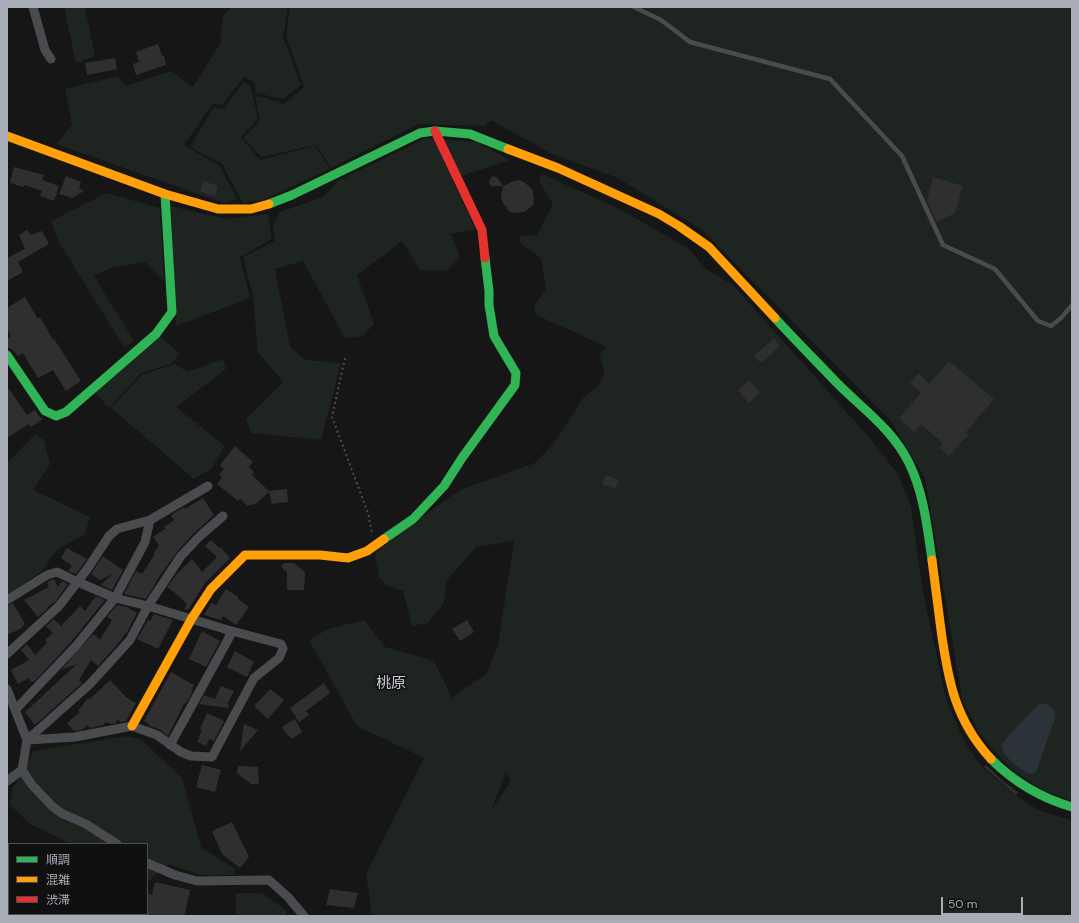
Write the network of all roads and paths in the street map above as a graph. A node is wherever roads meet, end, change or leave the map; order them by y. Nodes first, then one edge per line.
1 (33, 7) edge
2 (634, 7) edge
3 (51, 59) dead end
4 (435, 131) junction
5 (7, 136) edge
6 (165, 194) junction
7 (1072, 305) edge
8 (7, 355) edge
9 (345, 358) dead end
10 (208, 486) dead end
11 (223, 516) dead end
12 (150, 520) junction
13 (374, 546) junction
14 (78, 582) junction
15 (115, 598) junction
16 (7, 600) edge
17 (148, 606) junction
18 (192, 618) junction
19 (228, 630) junction
20 (7, 654) edge
21 (7, 689) edge
22 (15, 710) junction
23 (132, 726) junction
24 (27, 740) junction
25 (170, 745) junction
26 (22, 770) junction
27 (7, 781) edge
28 (1072, 807) edge
29 (115, 843) edge
30 (148, 863) edge
31 (304, 916) edge

1 - 3 street
2 - 7 lane
4 - 6 street
4 - 13 street
4 - 28 street
5 - 6 street
6 - 8 street
9 - 13 path
10 - 12 street
11 - 17 street
12 - 14 street
12 - 15 street
13 - 18 street
14 - 15 street
14 - 16 street
14 - 20 street
15 - 17 street
15 - 22 street
17 - 18 street
17 - 24 street
18 - 19 street
18 - 23 street
19 - 25 street
19 - 25 street
21 - 22 street
22 - 24 street
23 - 24 street
23 - 25 street
24 - 26 street
26 - 27 street
26 - 29 street
30 - 31 street

